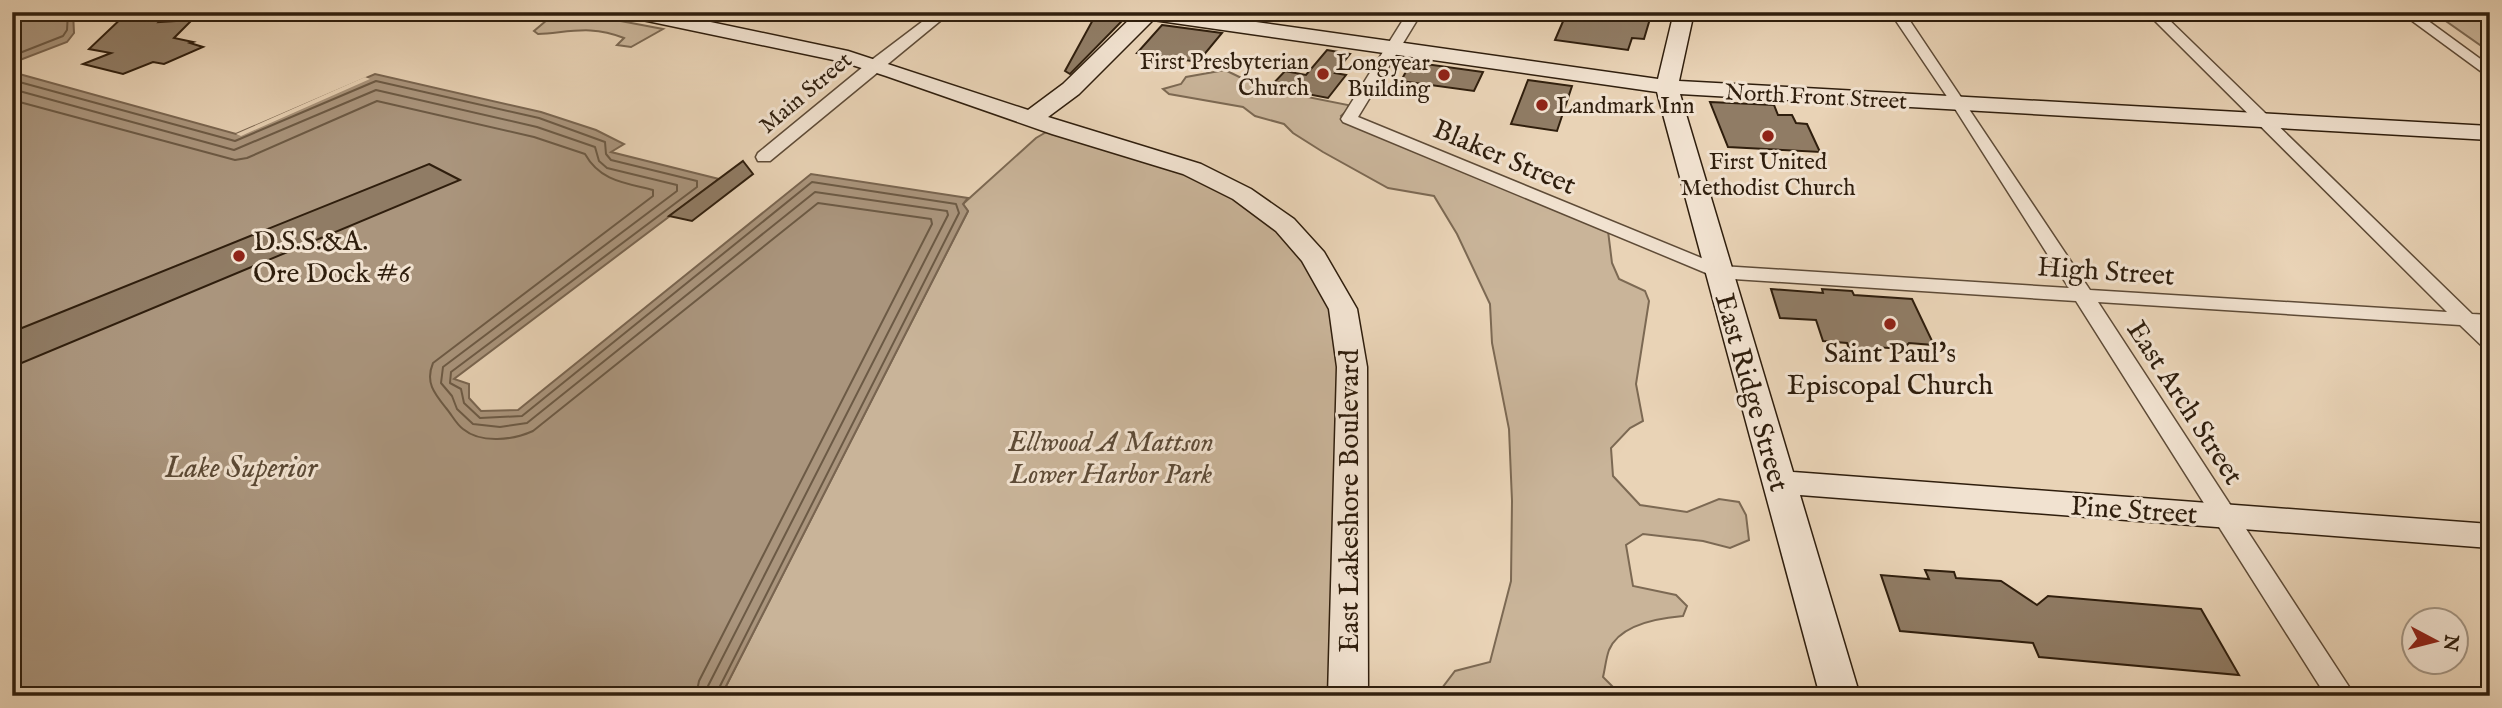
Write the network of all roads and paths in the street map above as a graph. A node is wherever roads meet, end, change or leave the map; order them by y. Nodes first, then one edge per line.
1 (633, 12) edge
2 (944, 12) edge
3 (1415, 12) edge
4 (1684, 12) edge
5 (1897, 12) edge
6 (2153, 12) edge
7 (2407, 12) edge
8 (1145, 13) edge
9 (699, 19) edge
10 (1392, 48) junction
11 (874, 65) junction
12 (2490, 73) edge
13 (1667, 87) junction
14 (1960, 104) junction
15 (1031, 119) junction
16 (2266, 122) junction
17 (2490, 133) edge
18 (764, 157) dead end
19 (1718, 272) junction
20 (2082, 297) junction
21 (2465, 319) junction
22 (2490, 321) edge
23 (2490, 343) edge
24 (1779, 482) junction
25 (2224, 516) junction
26 (2490, 536) edge
27 (1348, 696) edge
28 (1840, 696) edge
29 (2341, 696) edge

1 - 9 street, East Lakeshore Boulevard
2 - 11 street, Main Street
3 - 10 street
4 - 13 street
5 - 14 street, East Arch Street
6 - 16 street
7 - 12 street
8 - 10 street, North Front Street
8 - 15 street
9 - 11 street, East Lakeshore Boulevard
10 - 13 street, North Front Street
10 - 19 street, Blaker Street
11 - 15 street, East Lakeshore Boulevard
11 - 18 street, Main Street
13 - 14 street, North Front Street
13 - 19 street, East Ridge Street
14 - 16 street, North Front Street
14 - 20 street, East Arch Street
15 - 27 street, East Lakeshore Boulevard
16 - 17 street, North Front Street
16 - 21 street
19 - 20 street, High Street
19 - 24 street, East Ridge Street
20 - 21 street, High Street
20 - 25 street, East Arch Street
21 - 22 street, High Street
21 - 23 street
24 - 25 street, Pine Street
24 - 28 street, East Ridge Street
25 - 26 street, Pine Street
25 - 29 street, East Arch Street

